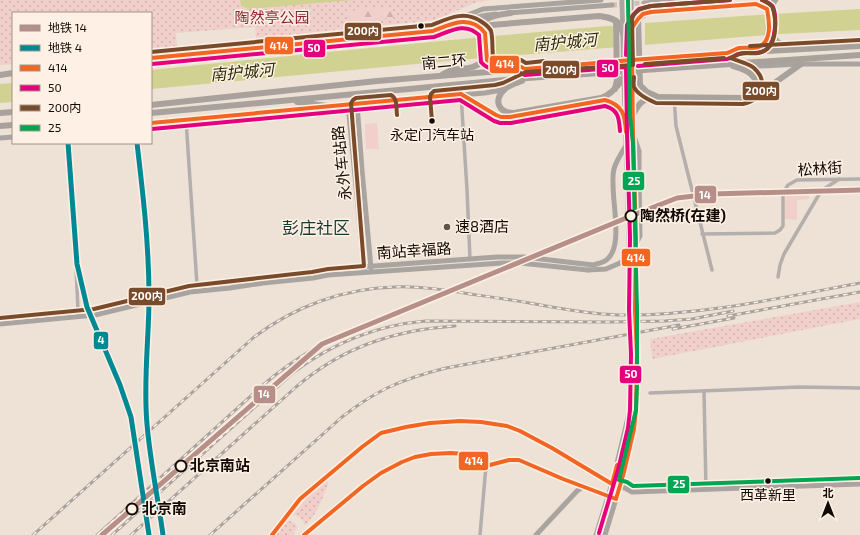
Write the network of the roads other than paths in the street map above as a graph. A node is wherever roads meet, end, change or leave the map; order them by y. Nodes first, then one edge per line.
1 (601, 0) edge
2 (622, 0) edge
3 (631, 0) edge
4 (684, 0) edge
5 (762, 0) edge
6 (770, 0) edge
7 (775, 0) edge
8 (644, 3) dead end
9 (756, 4) junction
10 (612, 6) tunnel mouth
11 (768, 10) junction
12 (511, 13) junction
13 (638, 19) junction
14 (616, 21) junction
15 (459, 22) junction
16 (442, 28) junction
17 (632, 28) junction
18 (482, 31) junction
19 (623, 34) junction
20 (860, 46) edge
21 (821, 48) junction
22 (727, 53) junction
23 (860, 55) edge
24 (152, 58) edge
25 (485, 60) junction
26 (728, 64) junction
27 (801, 64) junction
28 (860, 64) edge
29 (525, 69) junction
30 (12, 72) edge
31 (0, 74) edge
32 (439, 76) junction
33 (624, 77) junction
34 (632, 77) junction
35 (527, 78) junction
36 (640, 84) junction
37 (615, 88) junction
38 (505, 89) junction
39 (461, 94) junction
40 (657, 97) junction
41 (674, 97) junction
42 (743, 98) junction
43 (286, 101) junction
44 (152, 104) edge
45 (348, 104) junction
46 (357, 104) junction
47 (327, 106) junction
48 (12, 112) edge
49 (0, 113) edge
50 (152, 113) edge
51 (633, 115) junction
52 (12, 116) edge
53 (624, 116) junction
54 (0, 117) edge
55 (186, 120) junction
56 (152, 123) edge
57 (12, 125) edge
58 (0, 126) edge
59 (633, 131) junction
60 (12, 137) edge
61 (0, 138) edge
62 (70, 144) edge
63 (136, 144) edge
64 (627, 144) junction
65 (860, 179) edge
66 (839, 180) junction
67 (702, 234) junction
68 (470, 259) junction
69 (364, 266) junction
70 (370, 266) junction
71 (712, 270) dead end
72 (364, 272) junction
73 (371, 272) junction
74 (778, 277) dead end
75 (197, 285) junction
76 (152, 294) junction
77 (158, 301) junction
78 (78, 310) junction
79 (0, 317) edge
80 (0, 324) edge
81 (630, 354) tunnel mouth
82 (637, 354) tunnel mouth
83 (860, 388) edge
84 (704, 391) junction
85 (650, 393) dead end
86 (486, 466) dead end
87 (612, 484) junction
88 (860, 484) edge
89 (620, 487) junction
90 (706, 490) junction
91 (608, 496) junction
92 (616, 499) junction
93 (480, 535) edge
94 (536, 535) edge
95 (596, 535) edge
96 (605, 535) edge

1 - 16 street
2 - 19 street, bridge
3 - 17 street, bridge
4 - 8 street
5 - 9 highway
6 - 9 highway
6 - 11 highway
7 - 11 highway
9 - 11 highway
9 - 13 highway
10 - 12 street
11 - 21 highway
11 - 22 highway
12 - 15 street
12 - 18 highway
13 - 17 highway, bridge
13 - 36 highway, bridge
14 - 18 highway
14 - 19 highway, bridge
14 - 37 highway, bridge
15 - 16 street
15 - 18 street
16 - 24 street
17 - 34 street, bridge
18 - 25 highway
19 - 33 street, bridge
20 - 21 highway, 南二环
21 - 22 highway, 南二环
22 - 29 highway, 南二环
23 - 26 highway, 南二环
25 - 29 highway
25 - 32 highway
26 - 27 street
26 - 35 highway, 南二环
26 - 42 highway
27 - 28 street
27 - 42 highway
29 - 32 highway, 南二环
30 - 31 highway
32 - 44 highway, 南二环
33 - 37 highway, bridge
33 - 53 street
34 - 36 highway, bridge
34 - 51 street, bridge
35 - 38 highway
35 - 43 highway, 南二环
36 - 40 highway
37 - 38 highway
38 - 39 street
39 - 46 street
39 - 53 highway
39 - 68 street
40 - 41 highway
40 - 51 highway
41 - 42 highway
41 - 67 street
43 - 47 highway
43 - 50 highway, 南二环
45 - 46 street
45 - 47 street
45 - 69 street, 永外车站路
46 - 70 street, 永外车站路
47 - 55 street
48 - 49 highway
51 - 59 street
52 - 54 highway
53 - 64 street
55 - 56 street
55 - 75 street
57 - 58 highway
59 - 64 street
59 - 73 street, 南站幸福路, bridge
60 - 61 street
62 - 78 street
63 - 76 street
64 - 68 street, 南站幸福路
65 - 66 street, 松林街
66 - 67 street, 松林街
66 - 74 street
67 - 71 street
68 - 70 street, 南站幸福路
69 - 70 street, 南站幸福路
69 - 72 street, 永外车站路
69 - 75 street, 南站幸福路
70 - 73 street, 永外车站路
72 - 73 street, 南站幸福路
72 - 77 street, 南站幸福路
75 - 76 street, 南站幸福路
76 - 77 street
76 - 78 street, 南站幸福路
77 - 80 street, 南站幸福路
78 - 79 street, 南站幸福路
81 - 87 street
82 - 89 street
83 - 84 street
84 - 85 street
84 - 90 street
86 - 93 street
87 - 89 street
87 - 91 street
88 - 90 street
89 - 90 street
89 - 92 street
91 - 92 street
91 - 94 street
91 - 95 street
92 - 96 street

